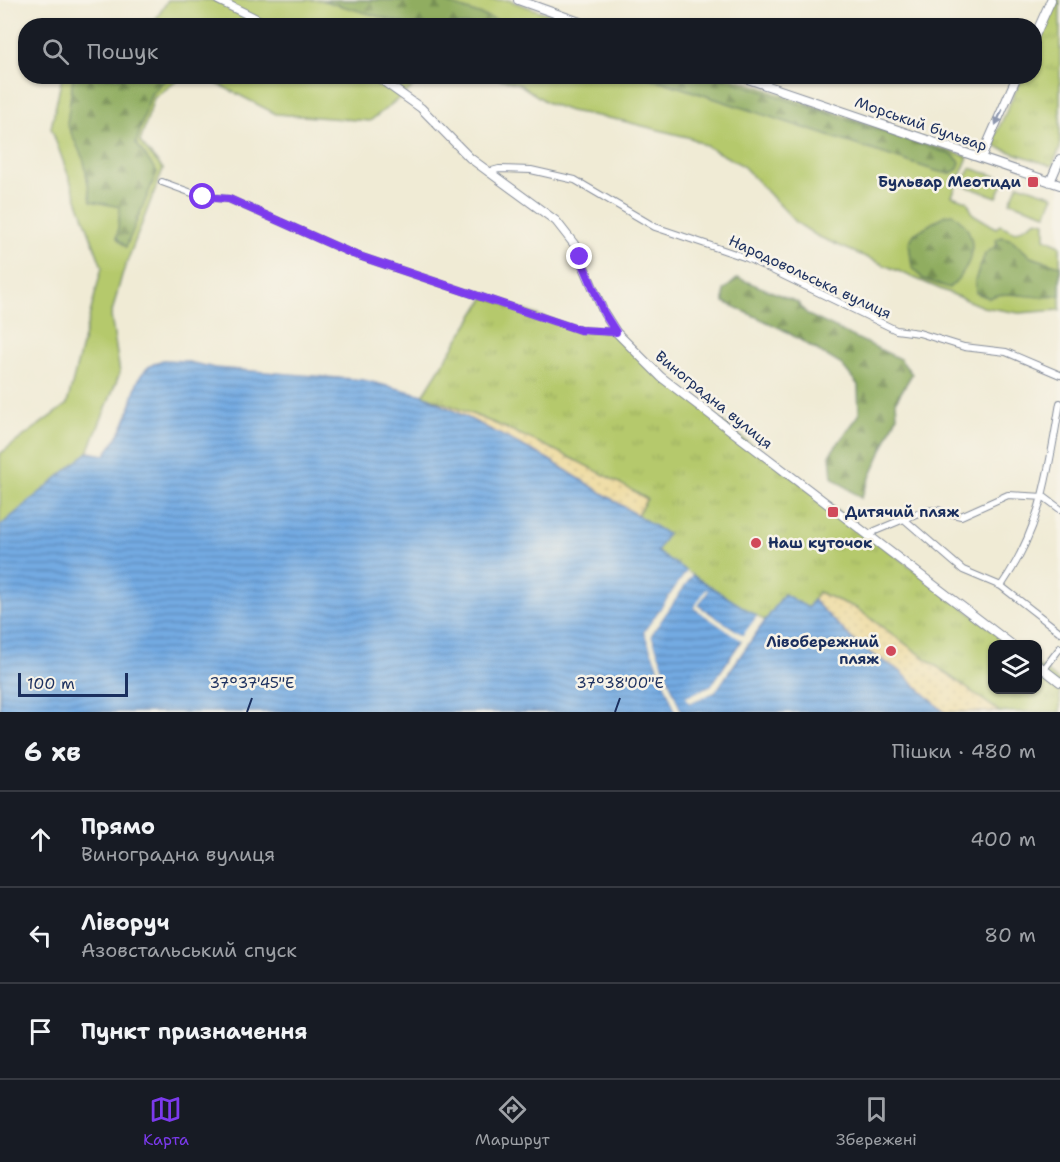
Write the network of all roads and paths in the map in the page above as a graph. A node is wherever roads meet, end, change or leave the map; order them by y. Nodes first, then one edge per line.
1 (218, 0) edge
2 (518, 0) edge
3 (1051, 0) edge
4 (255, 18) edge
5 (569, 18) edge
6 (1042, 21) edge
7 (387, 84) edge
8 (763, 84) edge
9 (1013, 84) edge
10 (981, 158) junction
11 (1060, 159) edge
12 (488, 172) junction
13 (162, 182) dead end
14 (1050, 182) junction
15 (1060, 185) edge
16 (616, 332) junction
17 (1060, 375) edge
18 (1060, 403) edge
19 (1044, 497) junction
20 (1060, 509) edge
21 (905, 520) junction
22 (868, 536) junction
23 (1001, 586) junction
24 (1060, 632) edge
25 (1004, 640) edge
26 (1060, 648) edge
27 (1042, 666) edge
28 (1042, 668) edge
29 (1060, 682) edge

1 - 4 street
2 - 5 street
3 - 6 street
7 - 12 street, Виноградна вулиця
8 - 10 street, Морський бульвар
9 -> 10 street
10 - 14 street, Морський бульвар
11 - 14 street
12 - 16 street, Виноградна вулиця
12 - 17 street, Народовольська вулиця
13 - 16 street
14 - 15 street, Морський бульвар
16 - 22 street, Виноградна вулиця
18 - 19 street
19 - 20 street
19 - 21 street
19 - 23 street
21 - 22 street
21 - 23 street
22 - 25 street, Виноградна вулиця
23 - 24 street
26 - 27 street
28 - 29 street

